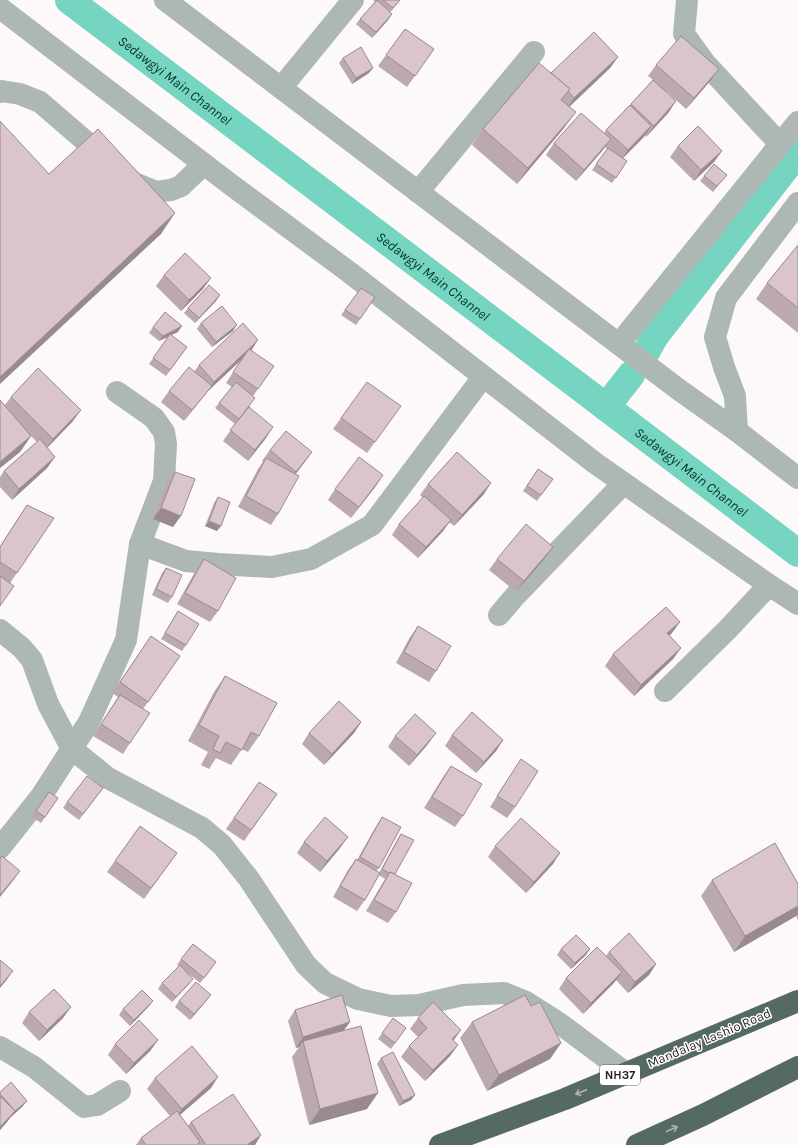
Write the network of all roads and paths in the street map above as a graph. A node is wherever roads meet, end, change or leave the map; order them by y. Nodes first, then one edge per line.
1 (165, 0) edge
2 (354, 0) edge
3 (687, 0) edge
4 (0, 8) edge
5 (534, 52) dead end
6 (281, 88) junction
7 (0, 92) edge
8 (798, 122) edge
9 (780, 144) junction
10 (204, 164) junction
11 (418, 192) junction
12 (798, 203) edge
13 (620, 344) junction
14 (483, 377) junction
15 (117, 392) dead end
16 (737, 431) junction
17 (798, 478) edge
18 (623, 484) junction
19 (140, 544) junction
20 (769, 584) junction
21 (798, 604) edge
22 (499, 615) dead end
23 (0, 630) edge
24 (665, 691) dead end
25 (72, 749) junction
26 (0, 848) edge
27 (798, 1001) edge
28 (0, 1047) edge
29 (798, 1067) edge
30 (626, 1073) junction
31 (120, 1091) dead end
32 (440, 1145) edge
33 (637, 1145) edge

1 - 6 street
2 - 6 street
3 - 9 street
4 - 10 street
5 - 11 street
6 - 11 street
7 - 10 street
8 - 9 street
9 - 13 street
10 - 14 street
11 - 13 street
12 - 16 street
13 - 16 street
14 - 18 street
14 - 19 street
15 - 19 street
16 - 17 street
18 - 20 street
18 - 22 street
19 - 25 street
20 - 21 street
20 - 24 street
23 - 25 street
25 - 26 street
25 - 30 street
27 - 30 highway, Mandalay Lashio Road / NH37
28 - 31 street
33 -> 29 highway
30 -> 32 highway, Mandalay Lashio Road / NH37

